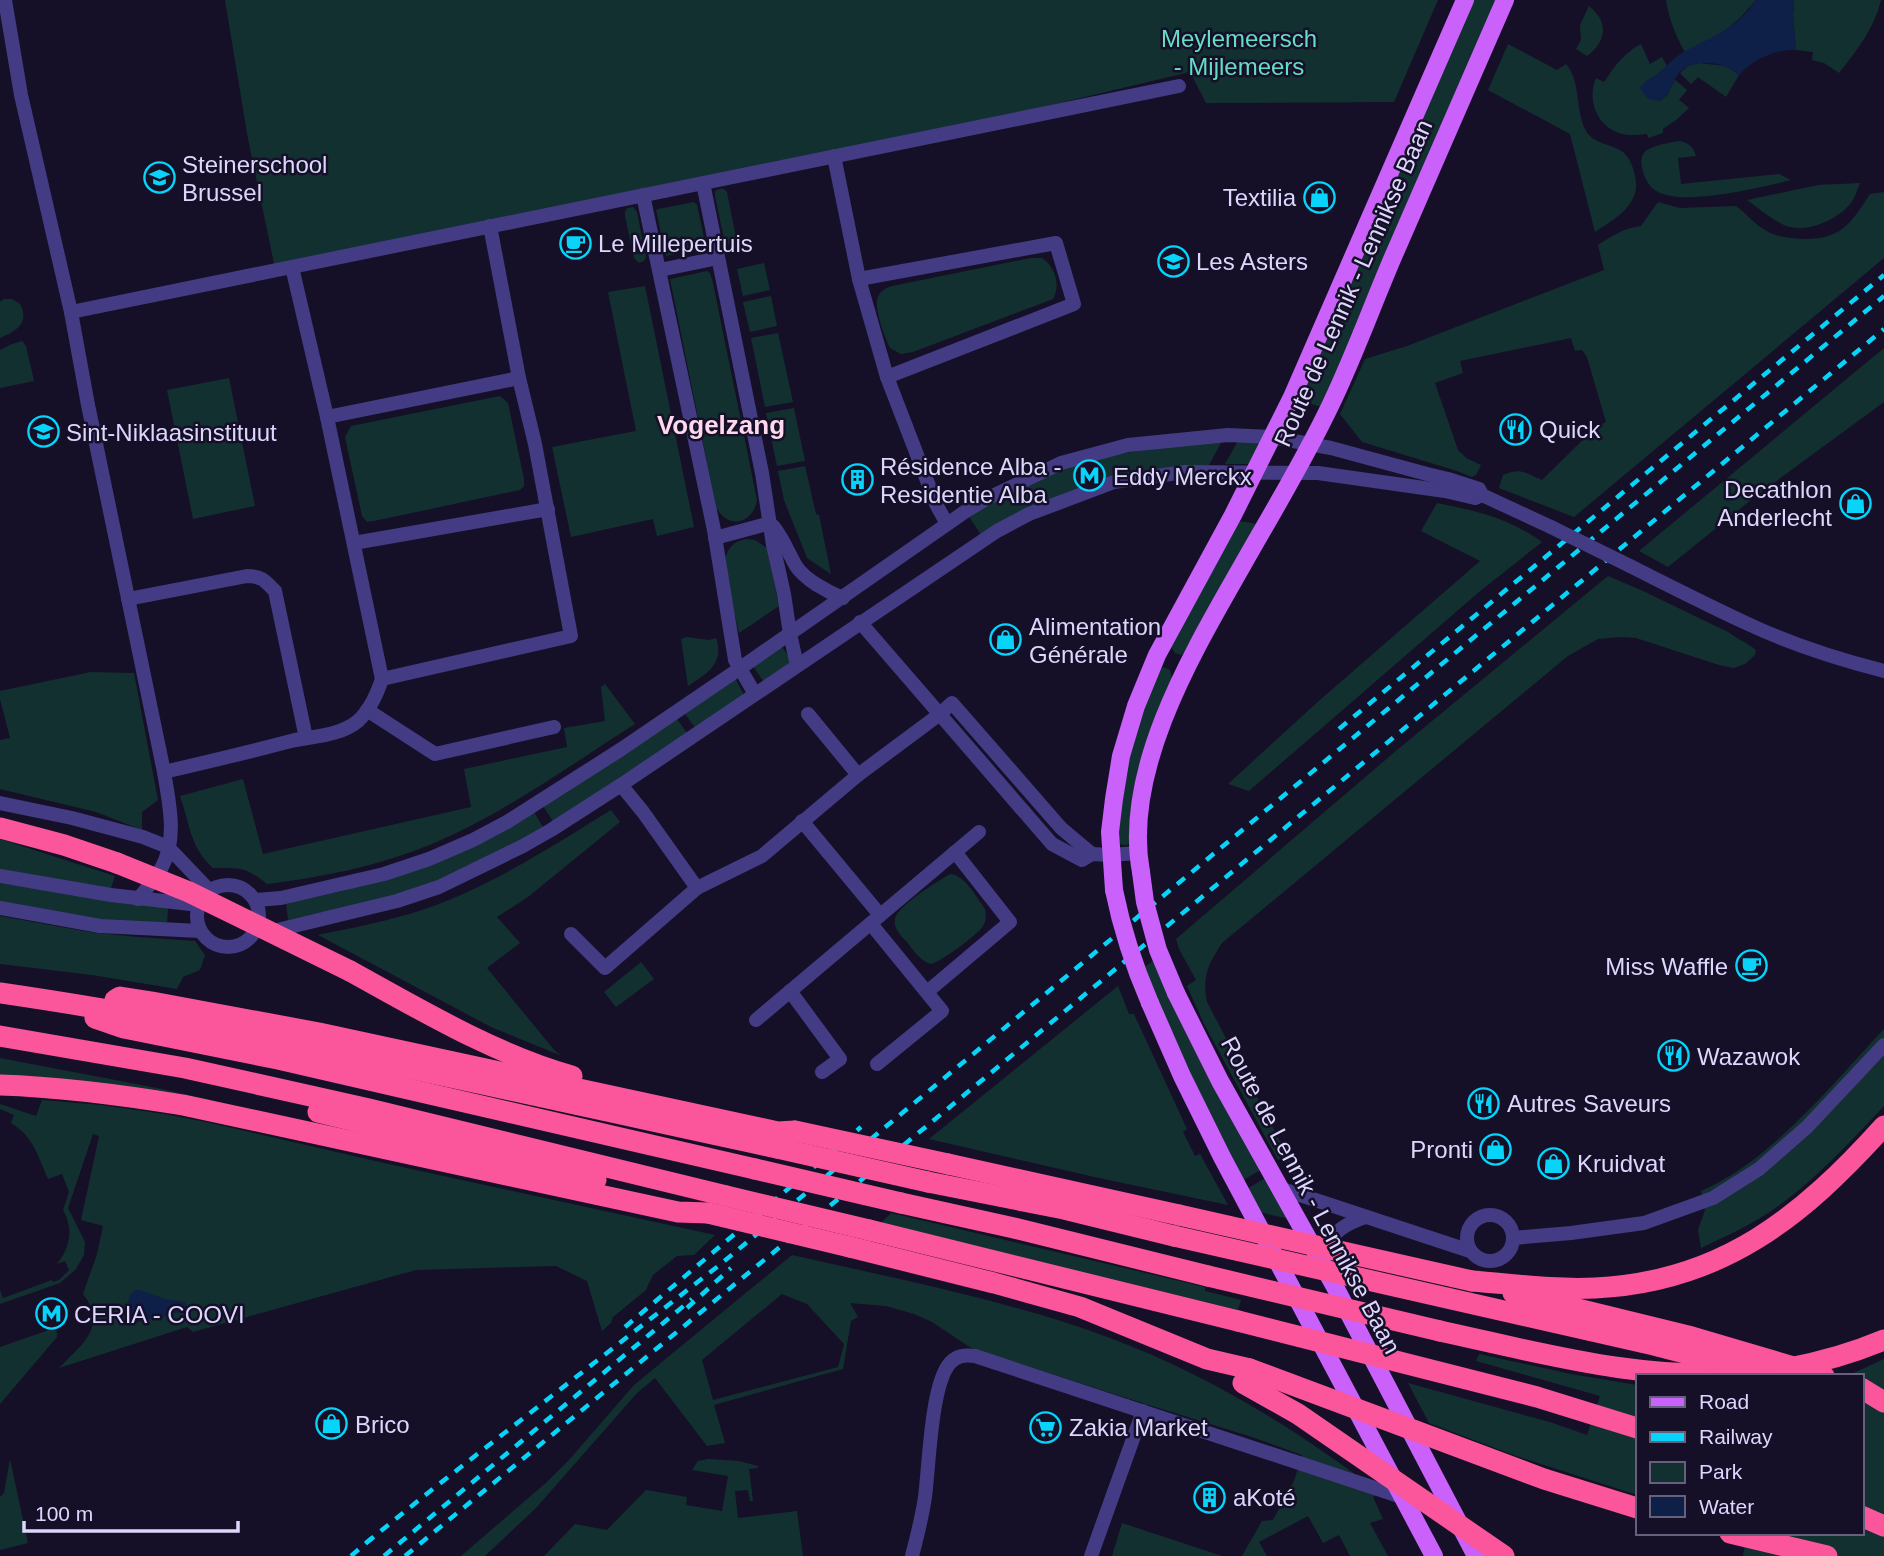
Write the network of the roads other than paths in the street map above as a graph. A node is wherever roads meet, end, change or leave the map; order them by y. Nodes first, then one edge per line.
1 (5, 0) edge
2 (1465, 0) edge
3 (1505, 0) edge
4 (1180, 86) dead end
5 (834, 156) junction
6 (703, 183) junction
7 (643, 195) junction
8 (490, 226) junction
9 (718, 258) junction
10 (292, 267) junction
11 (660, 270) junction
12 (859, 279) junction
13 (71, 312) junction
14 (887, 377) junction
15 (519, 378) junction
16 (327, 417) junction
17 (1272, 437) junction
18 (1310, 443) junction
19 (1254, 472) junction
20 (1294, 473) junction
21 (1482, 495) junction
22 (548, 509) junction
23 (771, 523) junction
24 (947, 524) junction
25 (715, 538) junction
26 (354, 543) junction
27 (843, 598) junction
28 (128, 599) junction
29 (860, 622) junction
30 (790, 634) junction
31 (797, 665) junction
32 (739, 669) junction
33 (1884, 671) edge
34 (382, 678) junction
35 (755, 694) junction
36 (367, 710) junction
37 (807, 714) dead end
38 (940, 714) junction
39 (554, 727) dead end
40 (306, 738) junction
41 (164, 772) junction
42 (858, 775) junction
43 (621, 785) junction
44 (0, 803) edge
45 (802, 821) junction
46 (0, 828) edge
47 (979, 832) dead end
48 (169, 847) junction
49 (955, 852) junction
50 (1137, 853) junction
51 (1091, 854) junction
52 (1111, 855) junction
53 (0, 876) edge
54 (697, 888) junction
55 (209, 890) junction
56 (138, 899) junction
57 (256, 900) junction
58 (199, 905) junction
59 (0, 908) edge
60 (875, 920) junction
61 (201, 931) junction
62 (254, 934) junction
63 (571, 934) dead end
64 (790, 991) junction
65 (927, 992) junction
66 (0, 993) edge
67 (31, 998) junction
68 (101, 1008) junction
69 (756, 1020) dead end
70 (0, 1036) edge
71 (1884, 1045) edge
72 (877, 1065) dead end
73 (186, 1068) junction
74 (821, 1072) dead end
75 (0, 1085) edge
76 (1884, 1126) edge
77 (795, 1131) junction
78 (1279, 1188) junction
79 (708, 1213) junction
80 (1365, 1217) junction
81 (1513, 1238) junction
82 (1470, 1251) junction
83 (1472, 1281) junction
84 (1334, 1286) junction
85 (1884, 1340) edge
86 (1672, 1374) edge
87 (1740, 1374) edge
88 (1766, 1374) edge
89 (1817, 1374) edge
90 (1246, 1376) junction
91 (1863, 1389) edge
92 (1863, 1401) edge
93 (1884, 1404) edge
94 (1143, 1411) junction
95 (1636, 1428) edge
96 (1402, 1498) junction
97 (1449, 1506) junction
98 (1636, 1508) edge
99 (1863, 1517) edge
100 (1884, 1526) edge
101 (1738, 1535) edge
102 (912, 1556) edge
103 (1091, 1556) edge
104 (1434, 1556) edge
105 (1476, 1556) edge
106 (1504, 1556) edge
107 (1827, 1556) edge

1 - 13 street
2 - 17 main road, Route de Lennik - Lennikse Baan
3 - 18 main road, Route de Lennik - Lennikse Baan
4 - 5 street
5 - 6 street
5 - 12 street
6 - 7 street
6 - 9 street
7 - 8 street
7 - 11 street
8 - 10 street
8 - 15 street
9 - 11 street
9 - 23 street
10 - 13 street
10 - 16 street
11 - 25 street
12 - 14 street
12 - 14 street
13 - 28 street
14 - 24 street
15 - 16 street
15 - 22 street
16 - 26 street
17 - 18 street
17 - 19 main road, Route de Lennik - Lennikse Baan
17 - 24 street
18 - 20 main road, Route de Lennik - Lennikse Baan
18 - 21 street
19 - 20 street
19 - 29 street
19 - 52 main road, Route de Lennik - Lennikse Baan
20 - 21 street
20 - 50 main road, Route de Lennik - Lennikse Baan
21 - 33 street, bridge
22 - 26 street
22 - 34 street
23 - 25 street
23 - 27 street
23 - 30 street
24 - 27 street
25 - 32 street
26 - 34 street
27 - 30 street
28 - 40 street
28 - 41 street
29 - 31 street
29 - 38 street
30 - 31 street
30 - 32 street
31 - 35 street
32 - 35 street
32 - 57 street
34 - 36 street
35 - 43 street
36 - 39 street
36 - 40 street
37 - 42 street
38 - 42 street
38 - 51 street
38 - 51 street
40 - 41 street
41 - 48 street
42 - 45 street
43 - 54 street
43 - 62 street
44 - 48 street
45 - 54 street
45 - 60 street
46 - 77 highway, bridge
47 - 49 street
48 - 55 street
48 - 56 street
49 - 60 street
49 - 65 street
50 - 52 street
50 - 78 main road, Route de Lennik - Lennikse Baan, bridge
51 - 52 street
52 - 96 main road, Route de Lennik - Lennikse Baan, bridge
53 - 56 street
54 - 63 street
55 - 57 street
55 - 58 street
56 - 58 street
57 - 62 street
58 - 61 street
59 - 61 street
60 - 64 street
60 - 65 street
61 - 62 street
64 - 69 street
64 - 74 street
65 - 72 street
66 - 67 highway
67 - 68 highway
67 - 86 highway, bridge
68 - 77 highway
68 - 88 highway, bridge
70 - 73 highway
71 - 81 street
73 - 79 highway
73 - 95 highway, bridge
75 - 79 highway
76 - 83 highway
77 - 83 highway, bridge
78 - 80 street
78 - 84 main road, Route de Lennik - Lennikse Baan
79 - 90 highway, bridge
80 - 82 street
80 - 84 street
81 - 82 street
81 - 82 street
83 - 89 highway, bridge
84 - 97 main road, Route de Lennik - Lennikse Baan
85 - 87 highway, bridge
90 - 98 highway, bridge
90 - 106 highway, bridge
91 - 93 highway
92 - 93 highway
94 - 96 street
94 - 102 street
94 - 103 street
96 - 97 street
96 - 104 main road, Route de Lennik - Lennikse Baan
97 - 105 main road, Route de Lennik - Lennikse Baan
99 - 100 highway
101 - 107 highway

